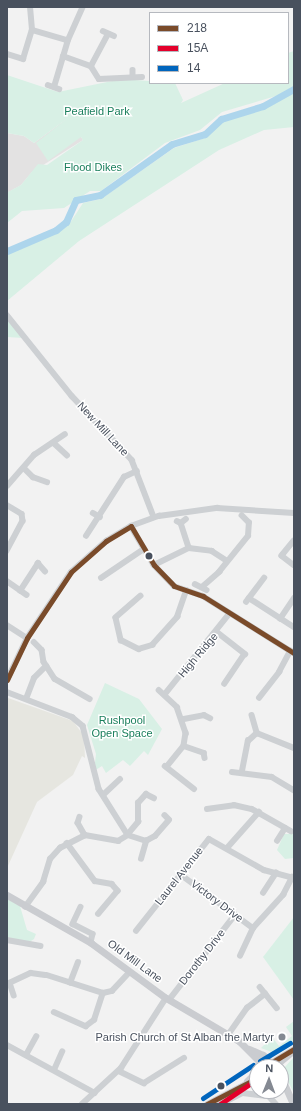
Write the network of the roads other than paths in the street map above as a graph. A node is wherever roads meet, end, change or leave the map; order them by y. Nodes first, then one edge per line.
1 (30, 7) edge
2 (83, 7) edge
3 (32, 30) junction
4 (108, 34) dead end
5 (68, 40) junction
6 (7, 54) edge
7 (63, 56) junction
8 (91, 66) junction
9 (133, 70) dead end
10 (133, 77) junction
11 (142, 77) dead end
12 (54, 87) dead end
13 (7, 315) edge
14 (65, 434) dead end
15 (54, 442) junction
16 (67, 455) dead end
17 (24, 468) junction
18 (137, 471) junction
19 (48, 483) dead end
20 (7, 486) edge
21 (7, 505) edge
22 (93, 513) dead end
23 (294, 513) edge
24 (100, 517) junction
25 (154, 517) junction
26 (247, 517) dead end
27 (181, 521) dead end
28 (131, 526) junction
29 (86, 536) dead end
30 (294, 541) edge
31 (189, 548) junction
32 (144, 549) junction
33 (7, 550) edge
34 (226, 560) junction
35 (154, 565) junction
36 (294, 565) edge
37 (45, 571) dead end
38 (101, 578) dead end
39 (264, 578) dead end
40 (7, 581) edge
41 (196, 584) dead end
42 (202, 587) junction
43 (207, 590) dead end
44 (20, 591) junction
45 (186, 591) junction
46 (26, 595) dead end
47 (141, 596) dead end
48 (294, 598) edge
49 (229, 614) junction
50 (280, 618) junction
51 (7, 625) edge
52 (294, 627) edge
53 (217, 632) junction
54 (27, 638) junction
55 (34, 642) dead end
56 (292, 652) edge
57 (46, 666) junction
58 (7, 680) edge
59 (225, 684) dead end
60 (159, 690) dead end
61 (7, 692) edge
62 (164, 694) junction
63 (259, 698) dead end
64 (26, 699) junction
65 (90, 699) dead end
66 (252, 715) dead end
67 (210, 718) dead end
68 (184, 719) junction
69 (257, 733) junction
70 (184, 746) junction
71 (294, 748) edge
72 (205, 753) dead end
73 (242, 771) junction
74 (232, 772) dead end
75 (120, 779) dead end
76 (194, 789) dead end
77 (294, 790) edge
78 (103, 795) junction
79 (154, 798) dead end
80 (207, 809) dead end
81 (259, 812) junction
82 (170, 819) dead end
83 (78, 822) dead end
84 (285, 828) junction
85 (291, 831) dead end
86 (85, 835) junction
87 (128, 835) junction
88 (146, 841) junction
89 (277, 841) dead end
90 (67, 843) junction
91 (228, 848) junction
92 (141, 859) dead end
93 (276, 873) junction
94 (180, 874) junction
95 (293, 877) edge
96 (263, 893) dead end
97 (7, 895) edge
98 (25, 907) junction
99 (81, 907) dead end
100 (99, 912) dead end
101 (235, 915) junction
102 (254, 928) junction
103 (136, 931) dead end
104 (7, 940) edge
105 (91, 943) junction
106 (40, 946) dead end
107 (240, 956) dead end
108 (78, 962) dead end
109 (130, 972) junction
110 (8, 983) edge
111 (70, 983) junction
112 (260, 987) dead end
113 (103, 993) junction
114 (265, 994) junction
115 (14, 995) dead end
116 (168, 999) junction
117 (277, 1008) dead end
118 (57, 1012) dead end
119 (228, 1035) junction
120 (36, 1037) dead end
121 (7, 1045) edge
122 (248, 1048) junction
123 (294, 1049) edge
124 (62, 1052) dead end
125 (26, 1056) junction
126 (184, 1058) dead end
127 (258, 1059) edge
128 (263, 1059) edge
129 (282, 1059) edge
130 (162, 1064) dead end
131 (54, 1070) junction
132 (165, 1070) junction
133 (119, 1071) junction
134 (247, 1081) edge
135 (95, 1093) junction
136 (82, 1104) edge
137 (206, 1104) edge
138 (221, 1104) edge
139 (276, 1104) edge

1 - 3 street
2 - 5 street
3 - 5 street
3 - 6 street
4 - 8 street
5 - 7 street
7 - 8 street
7 - 12 street
8 - 10 street
9 - 10 street
10 - 11 street
13 - 18 street, New Mill Lane
14 - 15 street
15 - 16 street
15 - 17 street
17 - 19 street
17 - 20 street
18 - 24 street
18 - 25 street, New Mill Lane
21 - 33 street
22 - 24 street
23 - 25 street
24 - 29 street
25 - 28 street
26 - 34 street
27 - 31 street
28 - 32 street
28 - 54 street
30 - 36 street
31 - 34 street
31 - 35 street
32 - 35 street
32 - 38 street
34 - 42 street
35 - 45 street
37 - 44 street
39 - 50 street
40 - 44 street
41 - 42 street
42 - 43 street
44 - 46 street
45 - 47 street
45 - 49 street
48 - 50 street
49 - 53 street, High Ridge
49 - 56 street
50 - 52 street
51 - 54 street
53 - 59 street
53 - 62 street, High Ridge
54 - 58 street
55 - 57 street
56 - 63 street
57 - 64 street
57 - 65 street
60 - 62 street
61 - 64 street
62 - 68 street
64 - 78 street
66 - 69 street
67 - 68 street
68 - 70 street
69 - 71 street
69 - 73 street
70 - 72 street
70 - 76 street
73 - 74 street
73 - 77 street
75 - 78 street
78 - 87 street
79 - 87 street
80 - 81 street
81 - 84 street
81 - 91 street
82 - 88 street
83 - 86 street
84 - 85 street
84 - 89 street
86 - 87 street
86 - 90 street
87 - 88 street
88 - 92 street
90 - 98 street
90 - 100 street
91 - 93 street, Laurel Avenue
91 - 94 street, Laurel Avenue
93 - 95 street, Laurel Avenue
93 - 96 street
94 - 101 street, Victory Drive
94 - 103 street, Laurel Avenue
95 - 102 street
97 - 98 main road, Old Mill Lane
98 - 105 main road, Old Mill Lane
99 - 105 street
101 - 102 street, Victory Drive
101 - 116 street, Dorothy Drive
102 - 107 street
104 - 106 street
105 - 109 main road, Old Mill Lane
108 - 111 street
109 - 113 street
109 - 116 main road, Old Mill Lane
110 - 111 street
110 - 115 street
111 - 113 street
112 - 114 street
113 - 118 street
114 - 117 street
114 - 119 street
116 - 119 main road, Old Mill Lane
116 - 133 street, Dorothy Drive
119 - 122 main road, Old Mill Lane
120 - 125 street
121 - 125 street
122 - 127 main road, Old Mill Lane
122 - 128 main road, Old Mill Lane
123 - 129 main road
124 - 131 street
125 - 131 street
126 - 132 street
130 - 132 street
131 - 135 street
132 - 133 street
133 - 135 street, Dorothy Drive
134 - 137 main road
135 - 136 street, Dorothy Drive
138 - 139 street

